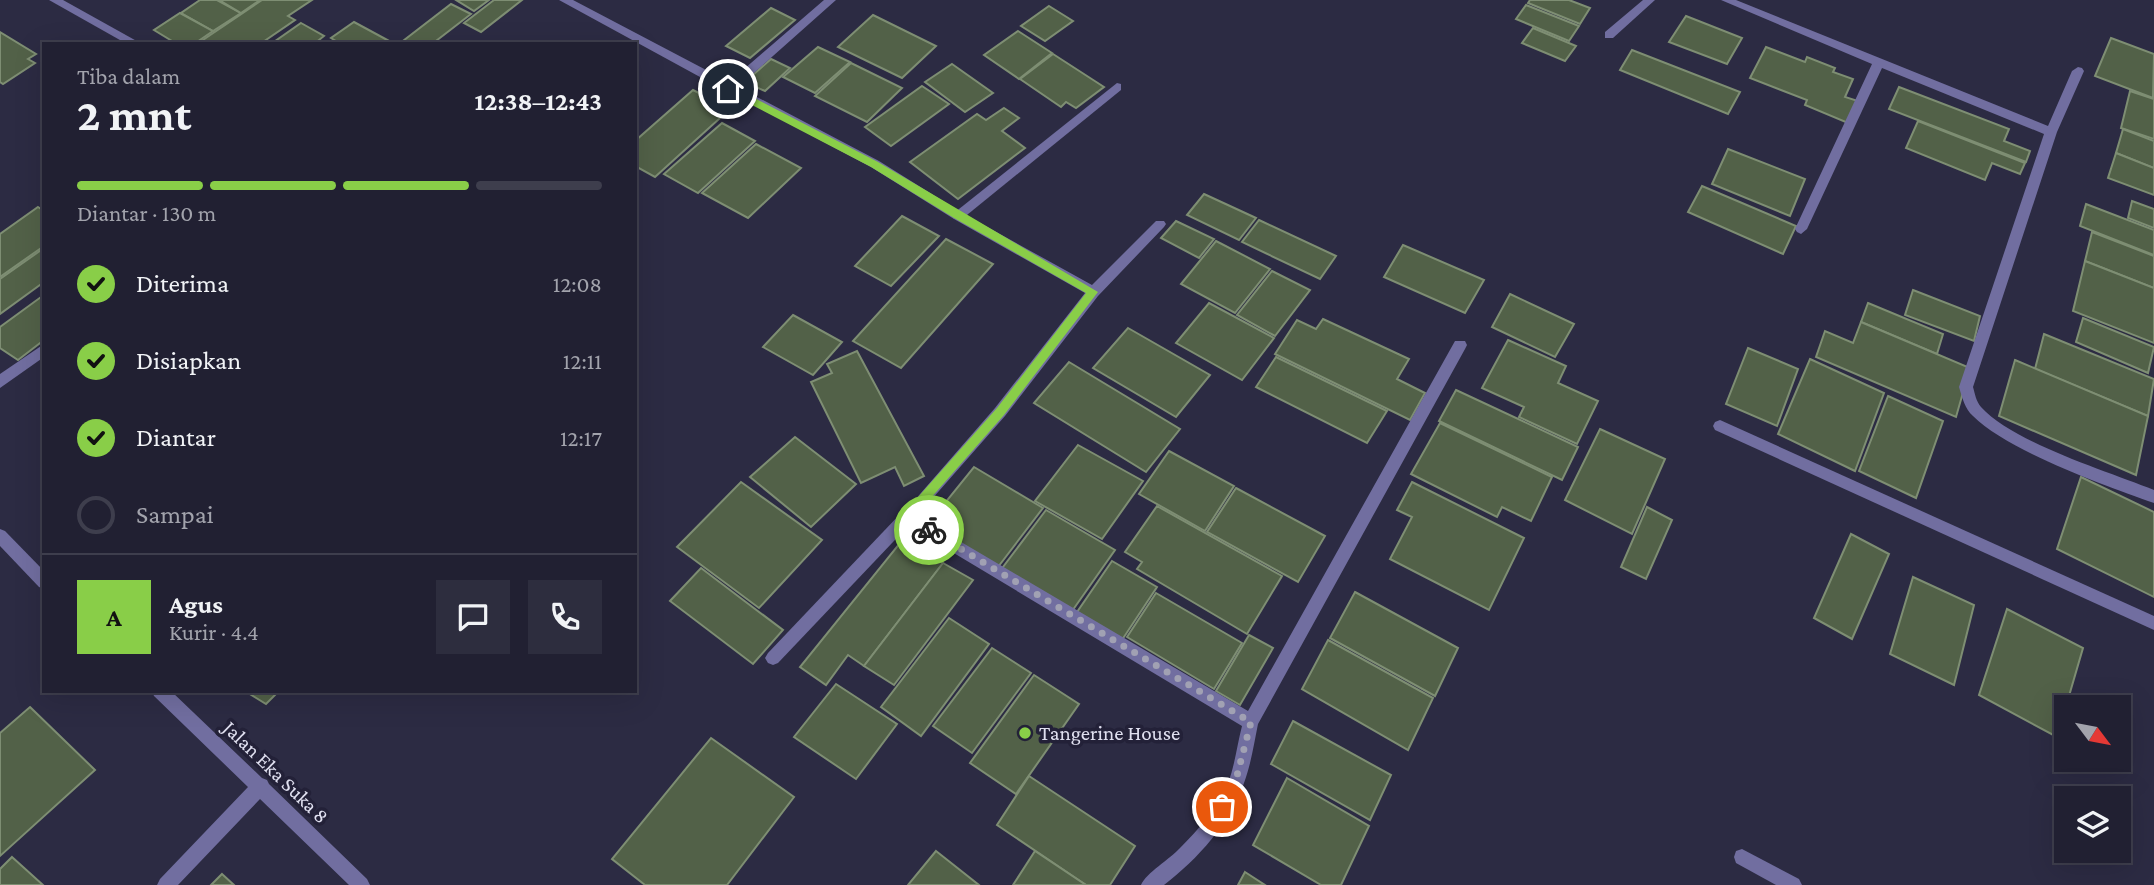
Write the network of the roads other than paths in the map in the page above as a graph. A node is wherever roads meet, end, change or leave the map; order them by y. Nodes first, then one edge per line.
1 (54, 0) edge
2 (564, 0) edge
3 (831, 0) edge
4 (1650, 0) edge
5 (1726, 0) edge
6 (1609, 35) dead end
7 (133, 42) edge
8 (1879, 62) junction
9 (2078, 71) dead end
10 (1117, 87) dead end
11 (728, 89) junction
12 (2051, 132) junction
13 (958, 216) junction
14 (1160, 224) dead end
15 (1801, 229) dead end
16 (1093, 292) junction
17 (1460, 345) dead end
18 (42, 350) edge
19 (0, 382) edge
20 (1720, 426) dead end
21 (2154, 497) edge
22 (907, 517) junction
23 (0, 536) edge
24 (42, 580) edge
25 (2154, 623) edge
26 (773, 658) dead end
27 (162, 693) edge
28 (1251, 722) junction
29 (261, 786) junction
30 (1742, 857) dead end
31 (166, 885) edge
32 (361, 885) edge
33 (1150, 885) edge
34 (1793, 885) edge

1 - 7 street
2 - 11 street
3 - 11 street
4 - 6 street
5 - 8 street
8 - 12 street
8 - 15 street
9 - 12 street
10 - 13 street
11 - 13 street
12 - 21 street
13 - 16 street
14 - 16 street
16 - 22 street
17 - 28 street
18 - 19 street
20 - 25 street
22 - 26 street
22 - 28 street
23 - 24 street
27 - 29 street, Jalan Eka Suka 8
28 - 33 street
29 - 31 street
29 - 32 street, Jalan Eka Suka 8
30 - 34 street

